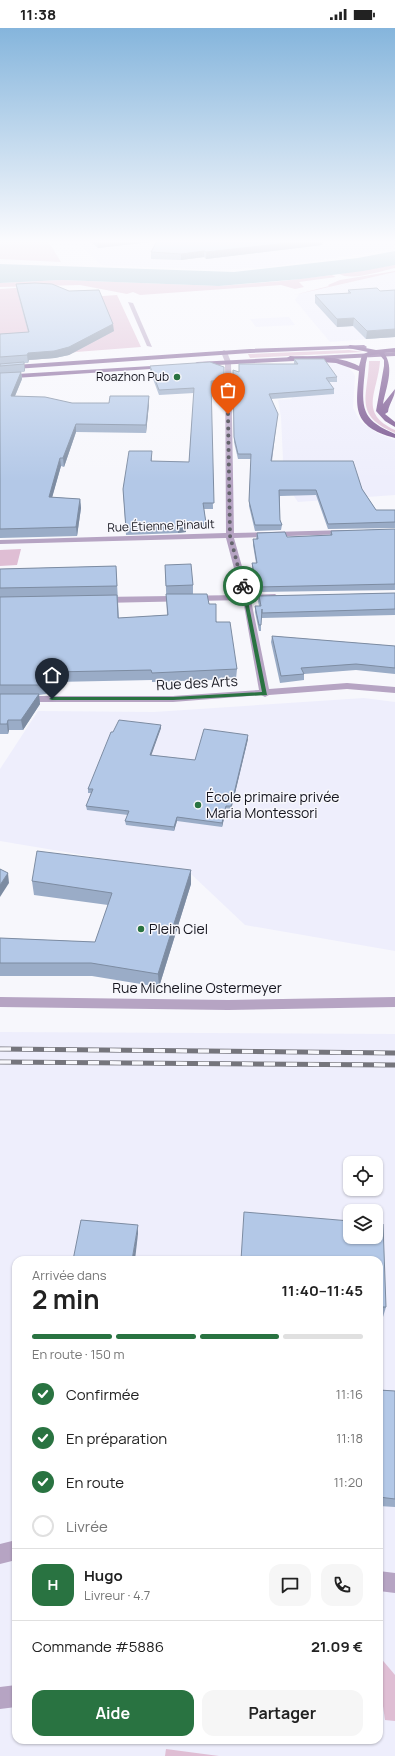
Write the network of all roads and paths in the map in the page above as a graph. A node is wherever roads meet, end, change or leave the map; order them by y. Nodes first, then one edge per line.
1 (139, 322) edge
2 (150, 346) dead end
3 (395, 346) edge
4 (350, 347) junction
5 (395, 350) edge
6 (224, 352) junction
7 (376, 352) junction
8 (395, 354) edge
9 (383, 355) junction
10 (365, 356) junction
11 (290, 358) junction
12 (228, 362) junction
13 (188, 364) edge
14 (172, 366) edge
15 (0, 368) edge
16 (362, 370) junction
17 (0, 377) edge
18 (395, 391) edge
19 (383, 414) junction
20 (395, 425) edge
21 (395, 436) edge
22 (356, 532) edge
23 (230, 536) junction
24 (0, 542) edge
25 (285, 596) edge
26 (246, 597) junction
27 (94, 600) edge
28 (395, 690) edge
29 (265, 694) junction
30 (0, 699) edge
31 (0, 1002) edge
32 (395, 1002) edge
33 (12, 1551) edge
34 (0, 1554) edge
35 (383, 1581) edge
36 (395, 1582) edge
37 (12, 1696) edge
38 (0, 1698) edge

1 - 2 street
3 - 4 main road
4 - 6 main road
4 - 7 highway
5 - 7 highway
6 - 12 street
6 - 15 main road
7 - 9 highway
7 - 10 highway
8 - 9 main road
9 - 10 main road
9 - 19 highway
10 - 11 main road
10 - 16 highway
11 - 12 main road
11 - 16 highway
12 - 13 main road
12 - 23 street
14 - 17 main road
16 - 21 highway
18 - 19 highway
19 - 20 highway
22 - 23 street, Rue Étienne Pinault
23 - 24 street, Rue Étienne Pinault
23 - 26 street
25 - 26 street
26 - 27 street
26 - 29 street
28 - 29 street, Rue des Arts
29 - 30 street, Rue des Arts
31 - 32 street, Rue Micheline Ostermeyer
33 - 34 street
35 - 36 street
37 - 38 street

